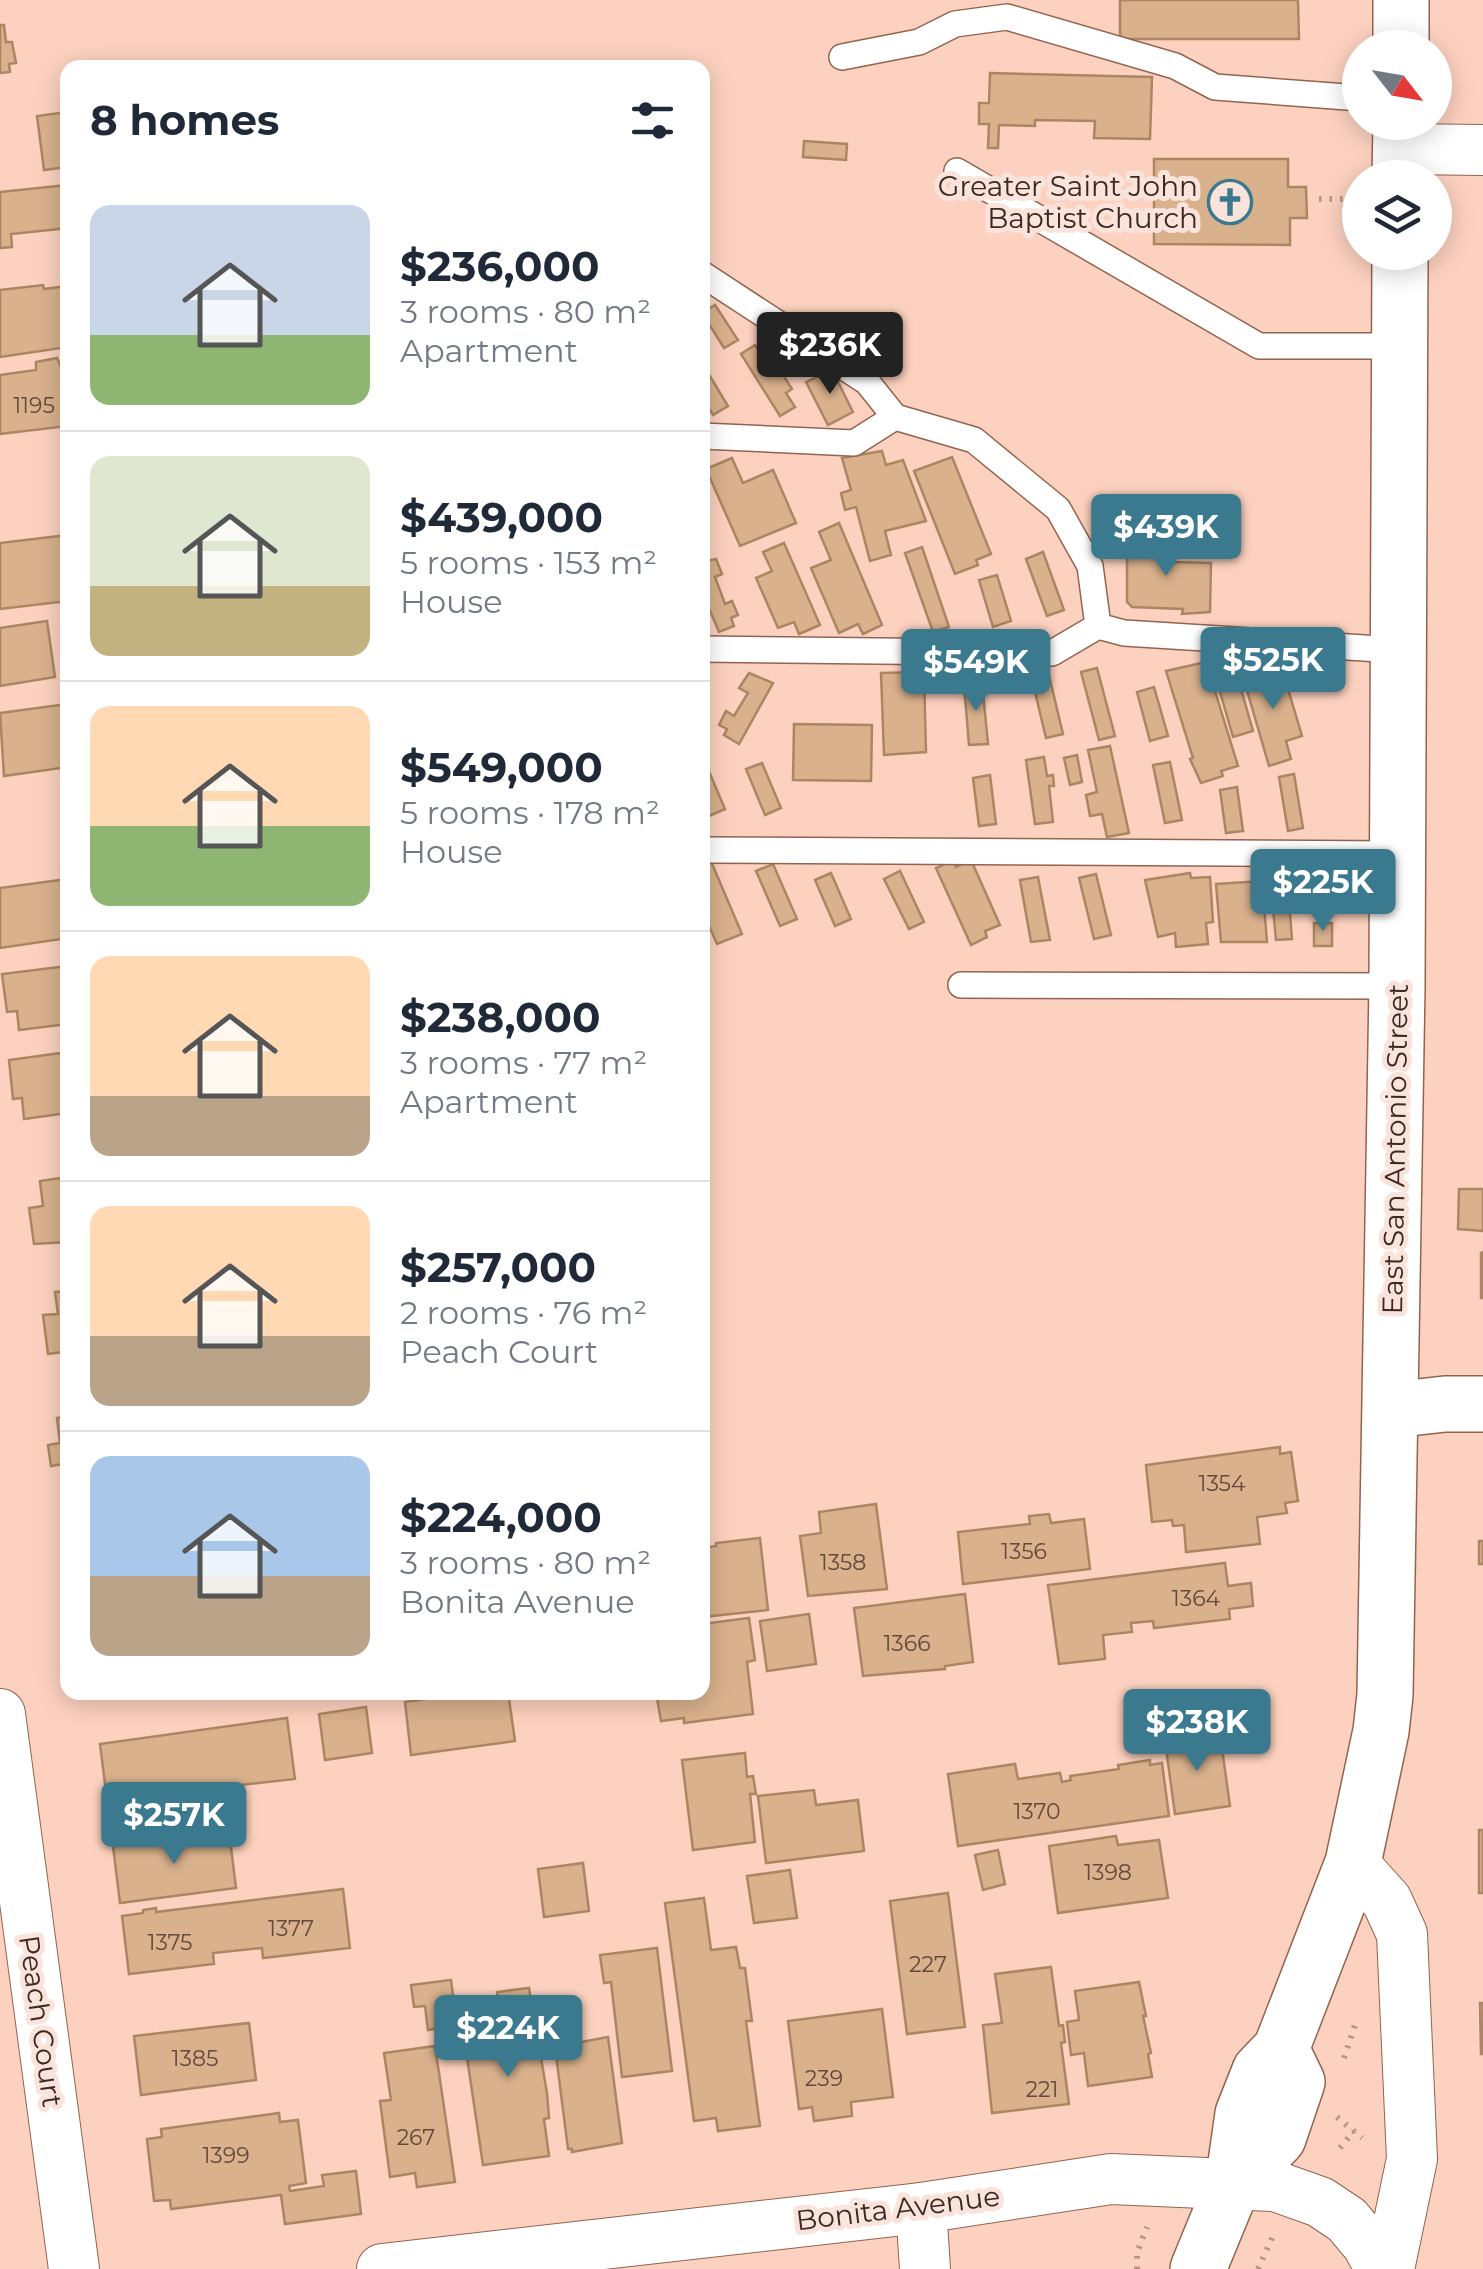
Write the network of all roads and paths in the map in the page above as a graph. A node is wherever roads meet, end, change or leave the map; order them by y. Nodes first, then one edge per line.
1 (1401, 0) edge
2 (1401, 30) edge
3 (842, 57) dead end
4 (1342, 97) edge
5 (1400, 150) edge
6 (1483, 150) edge
7 (957, 171) dead end
8 (1342, 198) edge
9 (1319, 199) dead end
10 (1400, 270) edge
11 (710, 279) edge
12 (1399, 346) junction
13 (895, 417) junction
14 (710, 436) edge
15 (1098, 626) junction
16 (710, 649) edge
17 (1396, 650) junction
18 (710, 850) edge
19 (1398, 854) junction
20 (961, 986) dead end
21 (1397, 986) junction
22 (1483, 1404) edge
23 (1391, 1410) junction
24 (0, 1714) edge
25 (1352, 1863) junction
26 (1354, 2131) dead end
27 (1340, 2148) dead end
28 (1233, 2184) junction
29 (921, 2208) junction
30 (1271, 2241) dead end
31 (1138, 2253) dead end
32 (74, 2269) edge
33 (382, 2269) edge
34 (925, 2269) edge
35 (1137, 2269) edge
36 (1198, 2269) edge
37 (1258, 2269) edge
38 (1381, 2269) edge
39 (1389, 2269) edge

1 - 2 street
3 - 4 lane
5 - 6 street
7 - 12 lane
8 - 9 path
10 - 12 street, East San Antonio Street
11 - 13 lane
12 - 17 street, East San Antonio Street
13 - 14 lane
13 - 15 lane
15 - 16 lane
15 - 17 lane
17 - 19 street, East San Antonio Street
18 - 19 lane
19 - 21 street, East San Antonio Street
20 - 21 lane
21 - 23 street, East San Antonio Street
22 - 23 street
23 - 25 street, East San Antonio Street
24 - 32 street, Peach Court
25 - 28 street, East San Antonio Street
25 - 39 street
26 - 27 path
28 - 29 street, Bonita Avenue
28 - 36 street, East San Antonio Street
28 - 38 street, Bonita Avenue
29 - 33 street, Bonita Avenue
29 - 34 street
30 - 37 path
31 - 35 path

